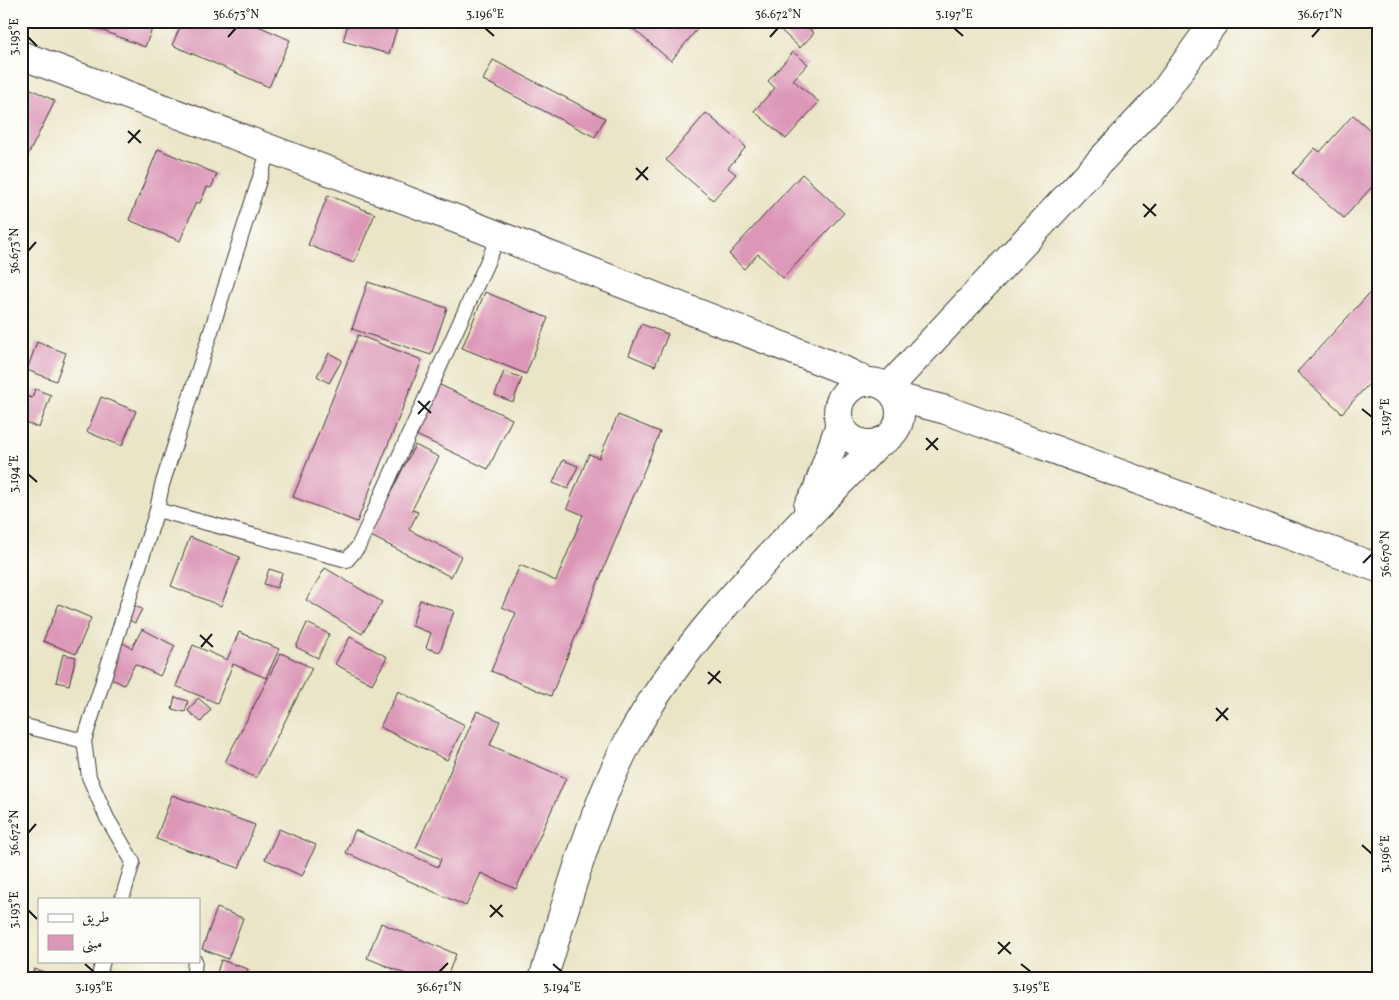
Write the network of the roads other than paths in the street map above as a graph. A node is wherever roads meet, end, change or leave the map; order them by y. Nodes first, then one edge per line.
1 (1215, 21) edge
2 (21, 55) edge
3 (269, 149) junction
4 (499, 236) junction
5 (814, 359) junction
6 (884, 389) junction
7 (946, 410) junction
8 (840, 416) junction
9 (887, 436) junction
10 (157, 510) junction
11 (793, 531) junction
12 (1378, 568) edge
13 (21, 725) edge
14 (84, 741) junction
15 (127, 898) edge
16 (103, 962) edge
17 (195, 962) edge
18 (98, 979) edge
19 (193, 979) edge
20 (543, 979) edge

1 - 6 main road
2 - 3 main road
3 - 4 main road
3 - 10 lane
4 - 5 main road
4 - 10 lane
5 - 6 main road
5 - 8 main road
6 - 7 main road
6 - 8 main road
6 - 9 main road
7 - 9 main road
7 - 12 main road
8 - 9 main road
8 - 11 main road
9 - 11 main road
10 - 14 lane
11 - 20 main road
13 - 14 lane
14 - 15 lane
16 - 18 lane
17 - 19 lane

